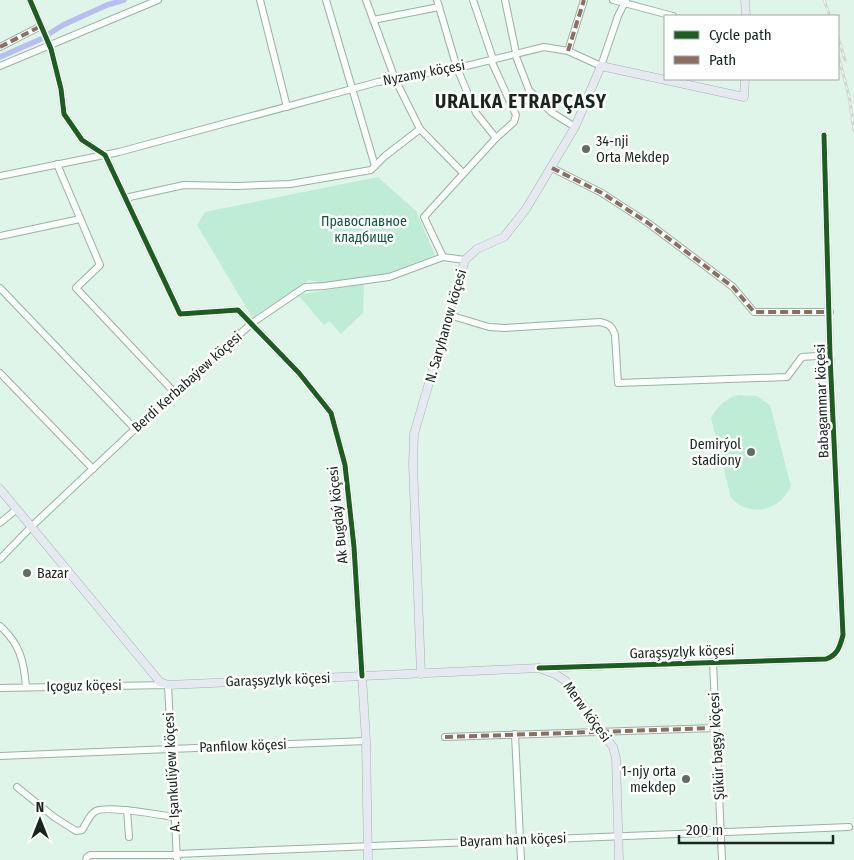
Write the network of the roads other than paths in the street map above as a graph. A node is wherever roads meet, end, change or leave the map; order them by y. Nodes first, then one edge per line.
1 (30, 0) edge
2 (158, 0) edge
3 (260, 0) edge
4 (326, 0) edge
5 (366, 0) edge
6 (437, 0) edge
7 (473, 0) edge
8 (505, 0) edge
9 (584, 0) edge
10 (613, 0) edge
11 (744, 0) edge
12 (625, 2) edge
13 (440, 8) junction
14 (670, 15) edge
15 (746, 15) edge
16 (373, 20) junction
17 (42, 28) junction
18 (48, 43) junction
19 (0, 47) edge
20 (568, 52) junction
21 (516, 54) junction
22 (492, 59) junction
23 (0, 66) edge
24 (601, 66) junction
25 (457, 68) junction
26 (395, 79) junction
27 (664, 80) edge
28 (666, 80) edge
29 (745, 80) edge
30 (352, 89) junction
31 (287, 107) junction
32 (575, 127) junction
33 (420, 129) junction
34 (824, 135) dead end
35 (496, 138) junction
36 (105, 154) junction
37 (57, 164) junction
38 (374, 166) junction
39 (552, 168) junction
40 (463, 173) junction
41 (0, 176) edge
42 (125, 198) junction
43 (80, 219) junction
44 (0, 236) edge
45 (443, 258) junction
46 (465, 260) junction
47 (0, 288) edge
48 (830, 312) junction
49 (449, 315) junction
50 (252, 323) junction
51 (830, 355) junction
52 (0, 373) edge
53 (176, 394) junction
54 (135, 429) junction
55 (93, 469) junction
56 (0, 489) edge
57 (17, 509) junction
58 (0, 523) edge
59 (31, 527) junction
60 (0, 559) edge
61 (0, 626) edge
62 (826, 659) joint
63 (713, 662) junction
64 (539, 668) junction
65 (421, 674) junction
66 (362, 676) junction
67 (168, 684) junction
68 (26, 687) junction
69 (0, 688) edge
70 (716, 728) junction
71 (602, 732) junction
72 (515, 734) junction
73 (445, 736) dead end
74 (366, 741) junction
75 (171, 749) junction
76 (0, 756) edge
77 (16, 787) dead end
78 (127, 810) junction
79 (174, 817) junction
80 (849, 828) dead end
81 (721, 832) junction
82 (618, 836) junction
83 (129, 837) dead end
84 (520, 839) junction
85 (368, 845) junction
86 (177, 856) edge
87 (125, 857) edge
88 (86, 860) edge
89 (368, 860) edge
90 (521, 860) edge
91 (620, 860) edge
92 (722, 860) edge

1 - 17 street
2 - 18 street
3 - 31 street
4 - 30 street
5 - 16 street
6 - 13 street
7 - 22 street
8 - 21 street
9 - 20 street
10 - 12 street
11 - 15 main road
12 - 14 street
12 - 24 street, N. Saryhanow köçesi
13 - 16 street
13 - 25 street
16 - 26 street
17 - 18 street
17 - 19 street
18 - 23 street
18 - 36 street
20 - 21 street, Nyzamy köçesi
20 - 24 street, Nyzamy köçesi
21 - 22 street, Nyzamy köçesi
21 - 32 street
22 - 25 street, Nyzamy köçesi
22 - 35 street
24 - 27 main road, Nyzamy köçesi
24 - 32 main road, N. Saryhanow köçesi
25 - 26 street, Nyzamy köçesi
25 - 35 street
26 - 30 street, Nyzamy köçesi
26 - 33 street
28 - 29 main road, Nyzamy köçesi
30 - 31 street, Nyzamy köçesi
30 - 38 street
31 - 36 street, Nyzamy köçesi
32 - 39 main road, N. Saryhanow köçesi
33 - 38 street
33 - 40 street
34 - 48 street, Babagammar köçesi
35 - 40 street
36 - 37 street, Nyzamy köçesi
36 - 42 street
37 - 41 street, Nyzamy köçesi
37 - 43 street
38 - 42 street
39 - 46 main road, N. Saryhanow köçesi
39 - 48 street
40 - 45 street
42 - 50 street, Ak Bugdaý köçesi
43 - 44 street
43 - 53 street
45 - 46 street, Berdi Kerbabaýew köçesi
45 - 50 street, Berdi Kerbabaýew köçesi
46 - 49 main road, N. Saryhanow köçesi
47 - 54 street
48 - 51 street, Babagammar köçesi
49 - 51 street
49 - 65 main road, N. Saryhanow köçesi
50 - 53 street, Berdi Kerbabaýew köçesi
50 - 66 street, Ak Bugdaý köçesi
51 - 62 street, Babagammar köçesi
52 - 55 street
53 - 54 street, Berdi Kerbabaýew köçesi
54 - 55 street, Berdi Kerbabaýew köçesi
55 - 59 street, Berdi Kerbabaýew köçesi
56 - 57 main road
57 - 58 street
57 - 59 main road
59 - 60 street, Berdi Kerbabaýew köçesi
59 - 67 main road
61 - 68 street
62 - 63 street, Garaşsyzlyk köçesi
63 - 64 street, Garaşsyzlyk köçesi
63 - 70 street, Şükür bagşy köçesi
64 - 65 main road, Garaşsyzlyk köçesi
64 - 71 main road, Merw köçesi
65 - 66 main road, Garaşsyzlyk köçesi
66 - 67 main road, Garaşsyzlyk köçesi
66 - 74 main road, Ak Bugdaý köçesi
67 - 68 street, Içoguz köçesi
67 - 75 street, A. Işankuliýew köçesi
68 - 69 street, Içoguz köçesi
70 - 71 street
70 - 81 street, Şükür bagşy köçesi
71 - 72 street
71 - 82 main road, Merw köçesi
72 - 73 street
72 - 84 street
74 - 75 street, Panfilow köçesi
74 - 85 main road, Ak Bugdaý köçesi
75 - 76 street, Panfilow köçesi
75 - 79 street, A. Işankuliýew köçesi
77 - 78 street
78 - 79 street
78 - 83 street
79 - 86 street, A. Işankuliýew köçesi
80 - 81 street, Bayram han köçesi
81 - 82 street, Bayram han köçesi
81 - 92 street, Şükür bagşy köçesi
82 - 84 street, Bayram han köçesi
82 - 91 main road, Merw köçesi
84 - 85 street, Bayram han köçesi
84 - 90 street
85 - 86 street, Bayram han köçesi
85 - 89 main road, Ak Bugdaý köçesi
86 - 87 street, Bayram han köçesi
87 - 88 street, Bayram han köçesi

